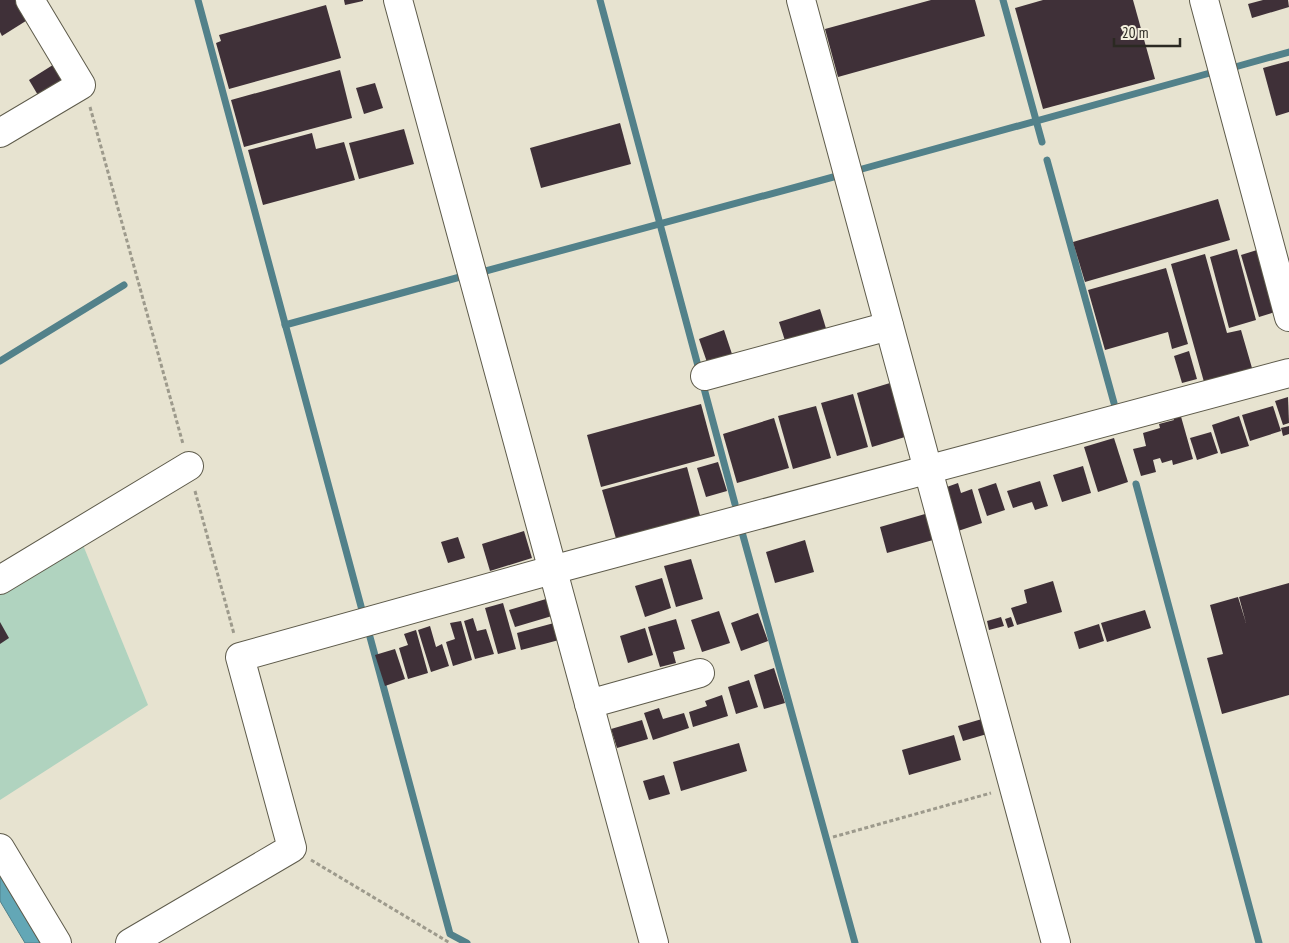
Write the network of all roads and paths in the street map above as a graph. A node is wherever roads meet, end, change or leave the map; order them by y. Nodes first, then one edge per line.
1 (30, 0) edge
2 (398, 0) edge
3 (801, 0) edge
4 (1204, 0) edge
5 (81, 85) junction
6 (0, 133) edge
7 (1289, 317) edge
8 (889, 326) junction
9 (1289, 373) edge
10 (705, 376) dead end
11 (189, 466) junction
12 (928, 469) junction
13 (552, 570) junction
14 (0, 580) edge
15 (240, 657) junction
16 (700, 672) dead end
17 (589, 704) junction
18 (1014, 787) junction
19 (833, 837) dead end
20 (0, 848) edge
21 (292, 848) junction
22 (57, 943) edge
23 (130, 943) edge
24 (450, 943) edge
25 (654, 943) edge
26 (1056, 943) edge

1 - 5 street
2 - 13 street
3 - 8 street
4 - 7 street
5 - 6 street
5 - 11 path
8 - 10 street
8 - 12 street
9 - 12 street
11 - 14 street
11 - 15 path
12 - 13 street
12 - 18 street
13 - 15 street
13 - 17 street
15 - 21 street
16 - 17 street
17 - 25 street
18 - 19 path
18 - 26 street
20 - 22 street
21 - 23 street
21 - 24 path

